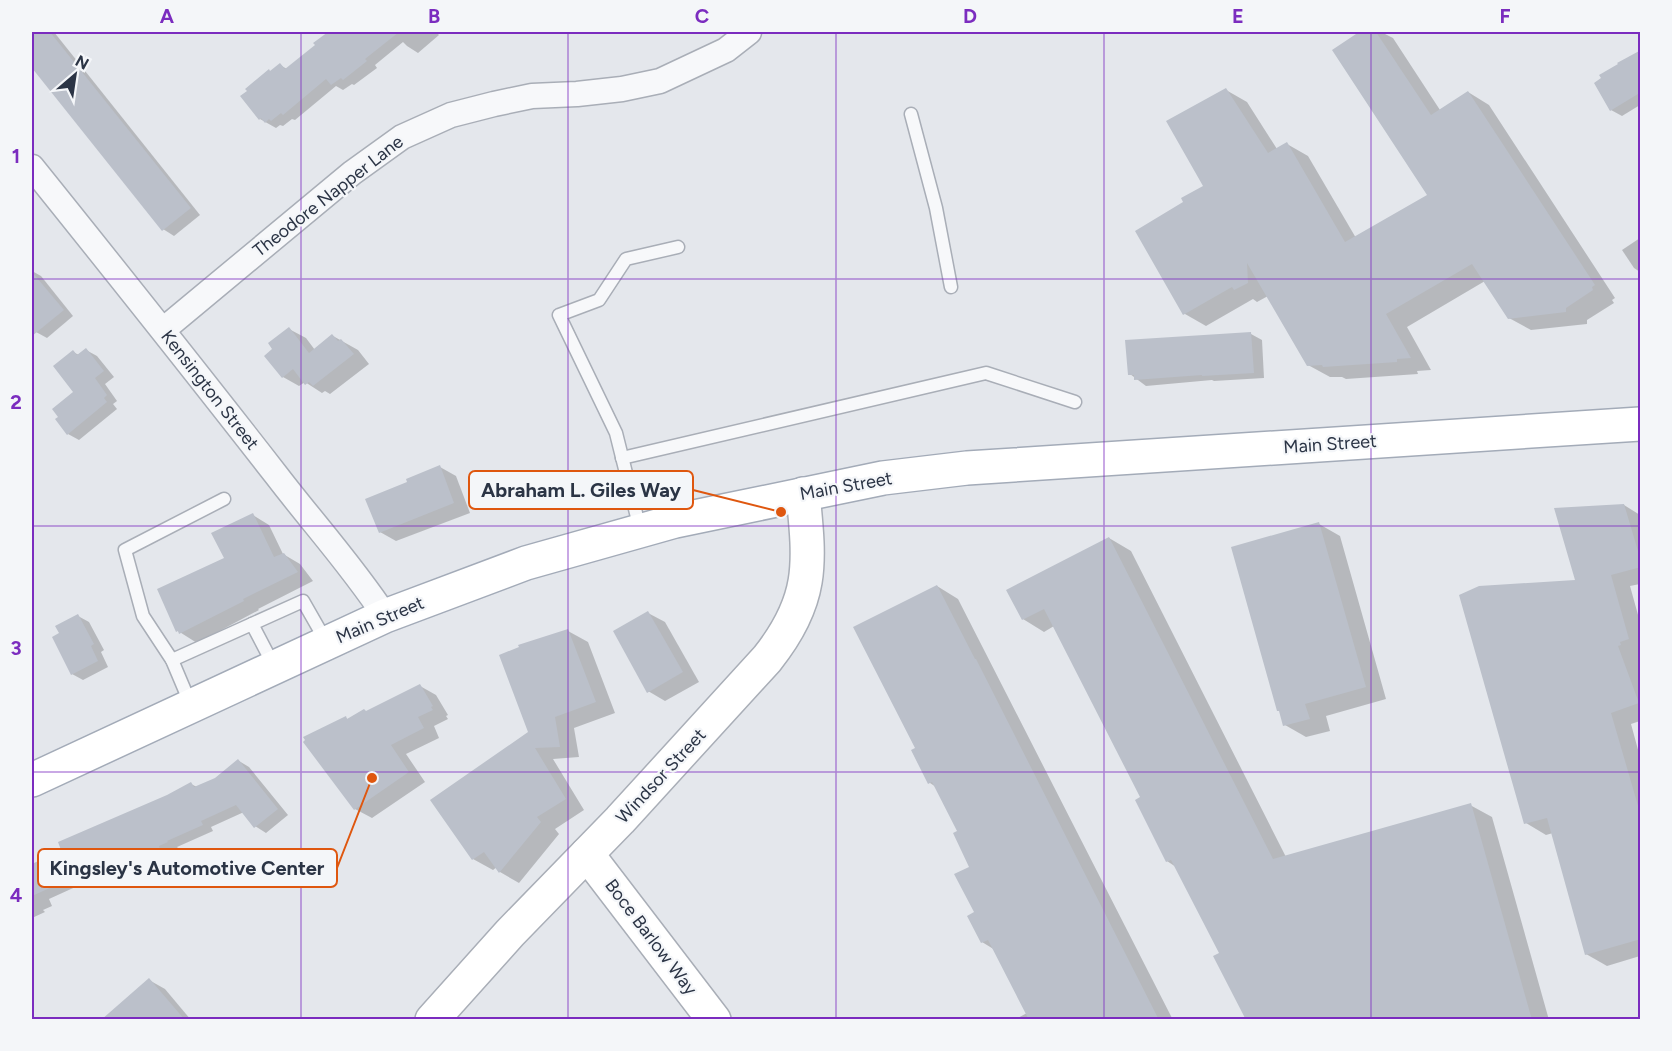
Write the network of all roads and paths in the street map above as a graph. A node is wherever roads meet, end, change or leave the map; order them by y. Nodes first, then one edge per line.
1 (749, 32) edge
2 (911, 114) dead end
3 (32, 166) edge
4 (678, 247) dead end
5 (951, 286) dead end
6 (163, 330) junction
7 (1075, 402) dead end
8 (1641, 424) edge
9 (622, 458) junction
10 (803, 494) junction
11 (224, 499) dead end
12 (640, 531) junction
13 (385, 616) junction
14 (252, 624) junction
15 (327, 643) junction
16 (171, 660) junction
17 (275, 667) junction
18 (191, 706) junction
19 (32, 780) edge
20 (587, 854) junction
21 (432, 1020) edge
22 (714, 1020) edge

1 - 6 street, Theodore Napper Lane
2 - 5 lane
3 - 6 street, Kensington Street
4 - 9 lane
6 - 13 street, Kensington Street
7 - 9 lane
8 - 10 main road, Main Street
9 - 12 lane
10 - 12 main road, Main Street
10 - 20 main road, Windsor Street
11 - 16 lane
12 - 13 main road, Main Street
13 - 15 main road, Main Street
14 - 15 lane
14 - 16 lane
14 - 17 lane
15 - 17 main road, Main Street
16 - 18 lane
17 - 18 main road, Main Street
18 - 19 main road, Main Street
20 - 21 main road, Windsor Street
20 - 22 main road, Boce Barlow Way

